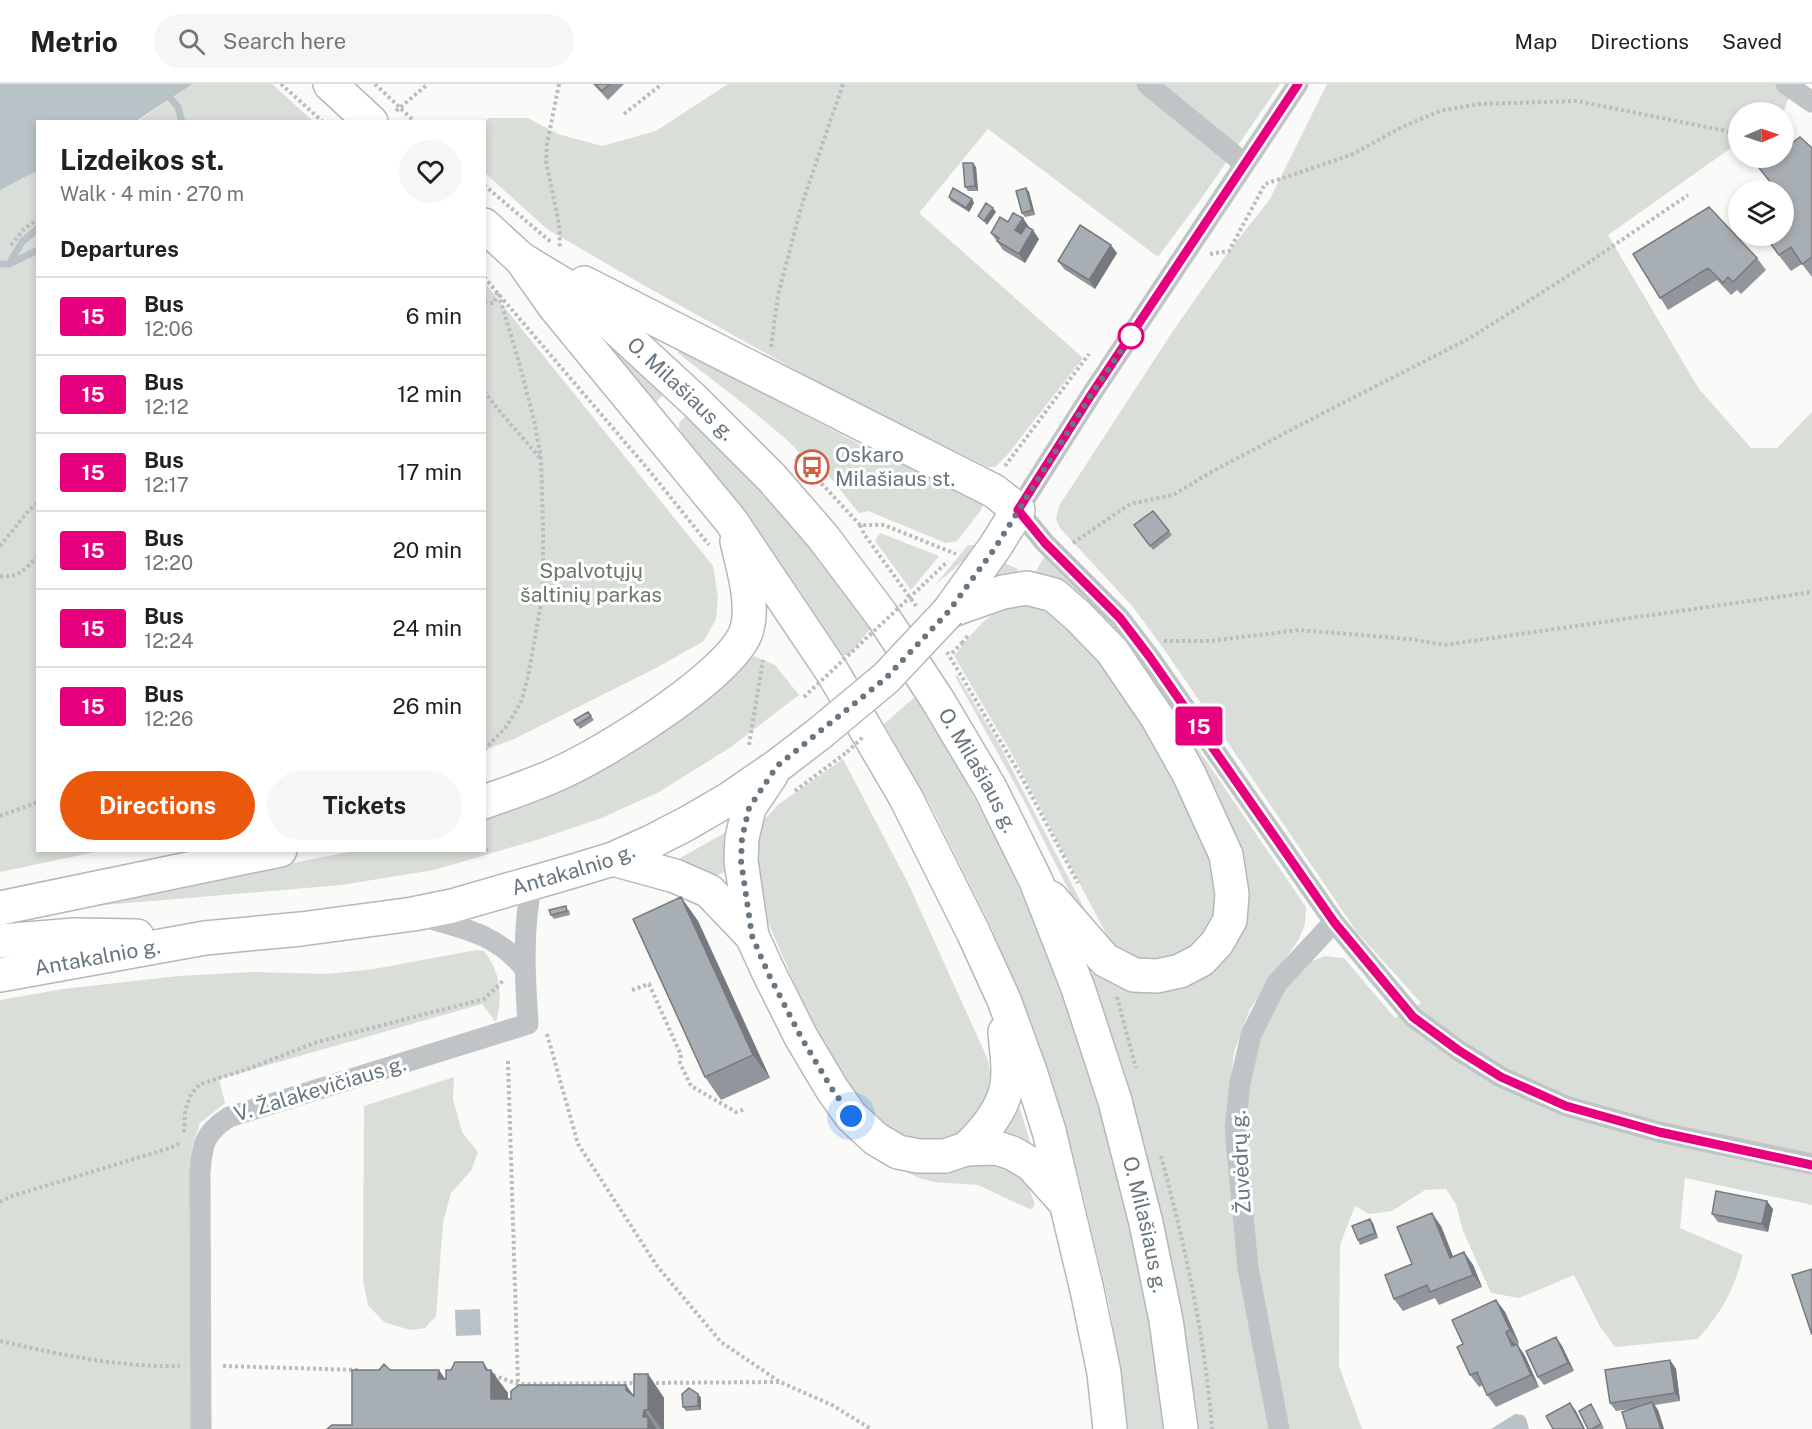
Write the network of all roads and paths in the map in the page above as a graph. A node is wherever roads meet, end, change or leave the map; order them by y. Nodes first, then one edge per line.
1 (281, 84) edge
2 (330, 84) edge
3 (375, 84) edge
4 (428, 84) edge
5 (559, 84) edge
6 (662, 84) edge
7 (843, 84) edge
8 (1147, 84) edge
9 (1298, 84) edge
10 (1786, 84) edge
11 (1812, 102) edge
12 (624, 114) dead end
13 (382, 118) edge
14 (321, 120) edge
15 (414, 120) edge
16 (1728, 131) edge
17 (1245, 164) junction
18 (487, 187) edge
19 (1688, 195) dead end
20 (36, 220) edge
21 (486, 227) edge
22 (11, 245) dead end
23 (1209, 255) dead end
24 (521, 259) junction
25 (486, 279) edge
26 (498, 292) junction
27 (486, 303) edge
28 (770, 354) dead end
29 (486, 394) edge
30 (541, 459) junction
31 (36, 505) edge
32 (1018, 510) junction
33 (731, 521) junction
34 (884, 525) dead end
35 (1045, 543) junction
36 (0, 546) edge
37 (712, 548) dead end
38 (956, 554) dead end
39 (36, 558) edge
40 (0, 576) edge
41 (926, 582) dead end
42 (1812, 591) edge
43 (949, 611) junction
44 (1125, 646) junction
45 (763, 665) dead end
46 (804, 697) dead end
47 (749, 745) dead end
48 (486, 748) edge
49 (777, 766) junction
50 (486, 801) edge
51 (36, 803) edge
52 (0, 816) edge
53 (486, 849) edge
54 (271, 852) edge
55 (487, 852) dead end
56 (613, 859) junction
57 (1036, 881) junction
58 (532, 883) junction
59 (0, 909) edge
60 (413, 914) junction
61 (1334, 922) junction
62 (752, 936) junction
63 (205, 938) junction
64 (0, 941) edge
65 (515, 970) junction
66 (0, 975) edge
67 (632, 990) dead end
68 (1004, 1000) junction
69 (546, 1030) dead end
70 (508, 1061) dead end
71 (746, 1109) dead end
72 (966, 1149) junction
73 (1812, 1164) edge
74 (0, 1202) edge
75 (1066, 1204) junction
76 (0, 1341) edge
77 (201, 1366) junction
78 (365, 1370) edge
79 (490, 1374) edge
80 (780, 1382) junction
81 (518, 1384) junction
82 (201, 1429) edge
83 (871, 1429) edge
84 (1110, 1429) edge
85 (1181, 1429) edge
86 (1279, 1429) edge

1 - 14 path
2 - 13 main road
3 - 15 path, bridge
4 - 13 path
5 - 18 path
6 - 12 path
7 - 28 path
8 - 17 street
9 - 17 street
10 - 11 street
16 - 23 path
17 - 32 street
19 - 35 path
20 - 22 path
21 - 24 main road, O. Milašiaus g.
24 - 32 main road
24 - 33 main road, O. Milašiaus g.
24 - 57 main road, O. Milašiaus g.
25 - 26 path
26 - 27 path
26 - 30 path
26 - 37 path
29 - 30 path
30 - 48 path
31 - 36 path
32 - 35 street
32 - 43 main road, Antakalnio g.
33 - 50 main road
33 - 68 main road, O. Milašiaus g.
34 - 38 path
35 - 44 street
39 - 40 path
41 - 46 path, bridge
42 - 44 path
43 - 44 main road
43 - 49 main road, Antakalnio g., bridge
44 - 57 main road
44 - 61 street
45 - 47 path
49 - 56 main road, Antakalnio g.
49 - 62 main road
51 - 52 path
53 - 55 path
54 - 59 main road
56 - 58 main road, Antakalnio g.
56 - 62 main road
57 - 85 main road, O. Milašiaus g.
58 - 60 main road, Antakalnio g.
58 - 65 street, V. Žalakevičiaus g.
60 - 63 main road, Antakalnio g.
60 - 65 street
61 - 73 street
61 - 86 street, Žuvėdrų g.
62 - 72 main road
63 - 64 main road
63 - 66 main road, Antakalnio g.
65 - 74 path
65 - 77 street, V. Žalakevičiaus g.
67 - 71 path
68 - 72 main road
68 - 75 main road, O. Milašiaus g.
69 - 80 path
70 - 81 path
72 - 75 main road
75 - 84 main road, O. Milašiaus g.
76 - 77 path
77 - 78 path
77 - 82 street, V. Žalakevičiaus g.
79 - 81 path
80 - 81 path
80 - 83 path

